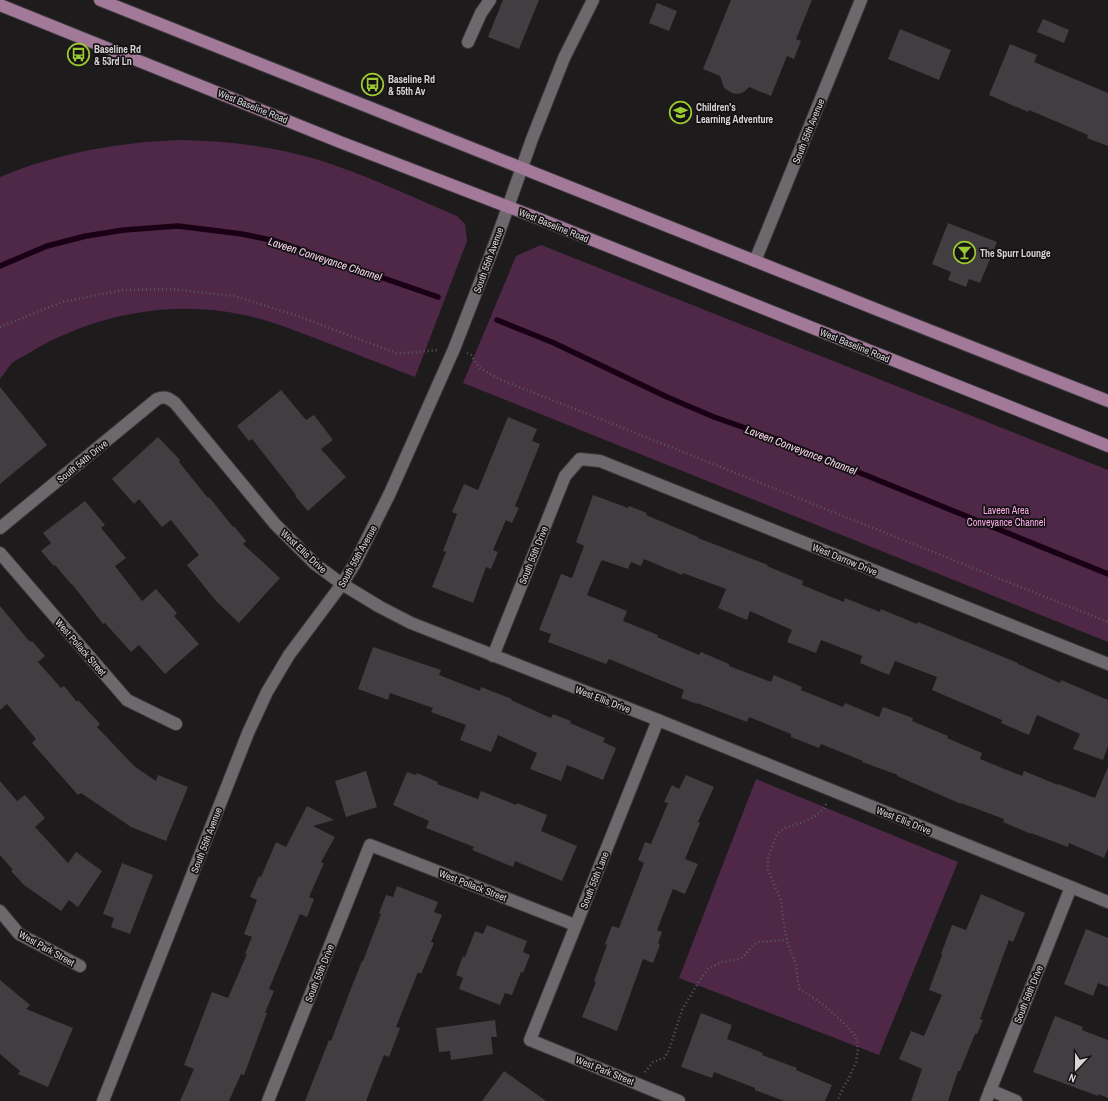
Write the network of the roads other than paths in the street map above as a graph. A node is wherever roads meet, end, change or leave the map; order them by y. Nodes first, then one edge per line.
1 (100, 0) edge
2 (490, 0) edge
3 (593, 0) edge
4 (861, 0) edge
5 (2, 3) edge
6 (468, 42) dead end
7 (521, 168) junction
8 (508, 206) junction
9 (755, 261) junction
10 (166, 397) joint
11 (1108, 401) edge
12 (1108, 446) edge
13 (580, 459) joint
14 (0, 528) edge
15 (0, 553) edge
16 (342, 584) junction
17 (493, 656) junction
18 (1108, 664) edge
19 (658, 720) junction
20 (176, 724) dead end
21 (370, 845) joint
22 (1071, 887) junction
23 (1108, 902) edge
24 (0, 911) edge
25 (575, 925) junction
26 (80, 966) dead end
27 (530, 1040) joint
28 (988, 1096) edge
29 (103, 1101) edge
30 (268, 1101) edge
31 (679, 1101) edge
32 (1016, 1101) edge

1 - 7 main road
2 - 6 street
3 - 7 street, South 55th Avenue
4 - 9 street, South 55th Avenue
5 - 8 main road, West Baseline Road
7 - 8 street, South 55th Avenue
7 - 9 main road
8 - 12 main road, West Baseline Road
8 - 16 street, South 55th Avenue
9 - 11 main road
10 - 14 street, South 54th Drive
10 - 16 street, West Ellis Drive
13 - 17 street, South 55th Drive
13 - 18 street, West Darrow Drive
15 - 20 street, West Pollack Street
16 - 17 street, West Ellis Drive
16 - 29 street, South 55th Avenue
17 - 19 street, West Ellis Drive
19 - 22 street, West Ellis Drive
19 - 25 street, South 55th Lane
21 - 25 street, West Pollack Street
21 - 30 street, South 55th Drive
22 - 23 street, West Ellis Drive
22 - 28 street, South 56th Drive
24 - 26 street, West Park Street
25 - 27 street, South 55th Lane
27 - 31 street, West Park Street
28 - 32 street

